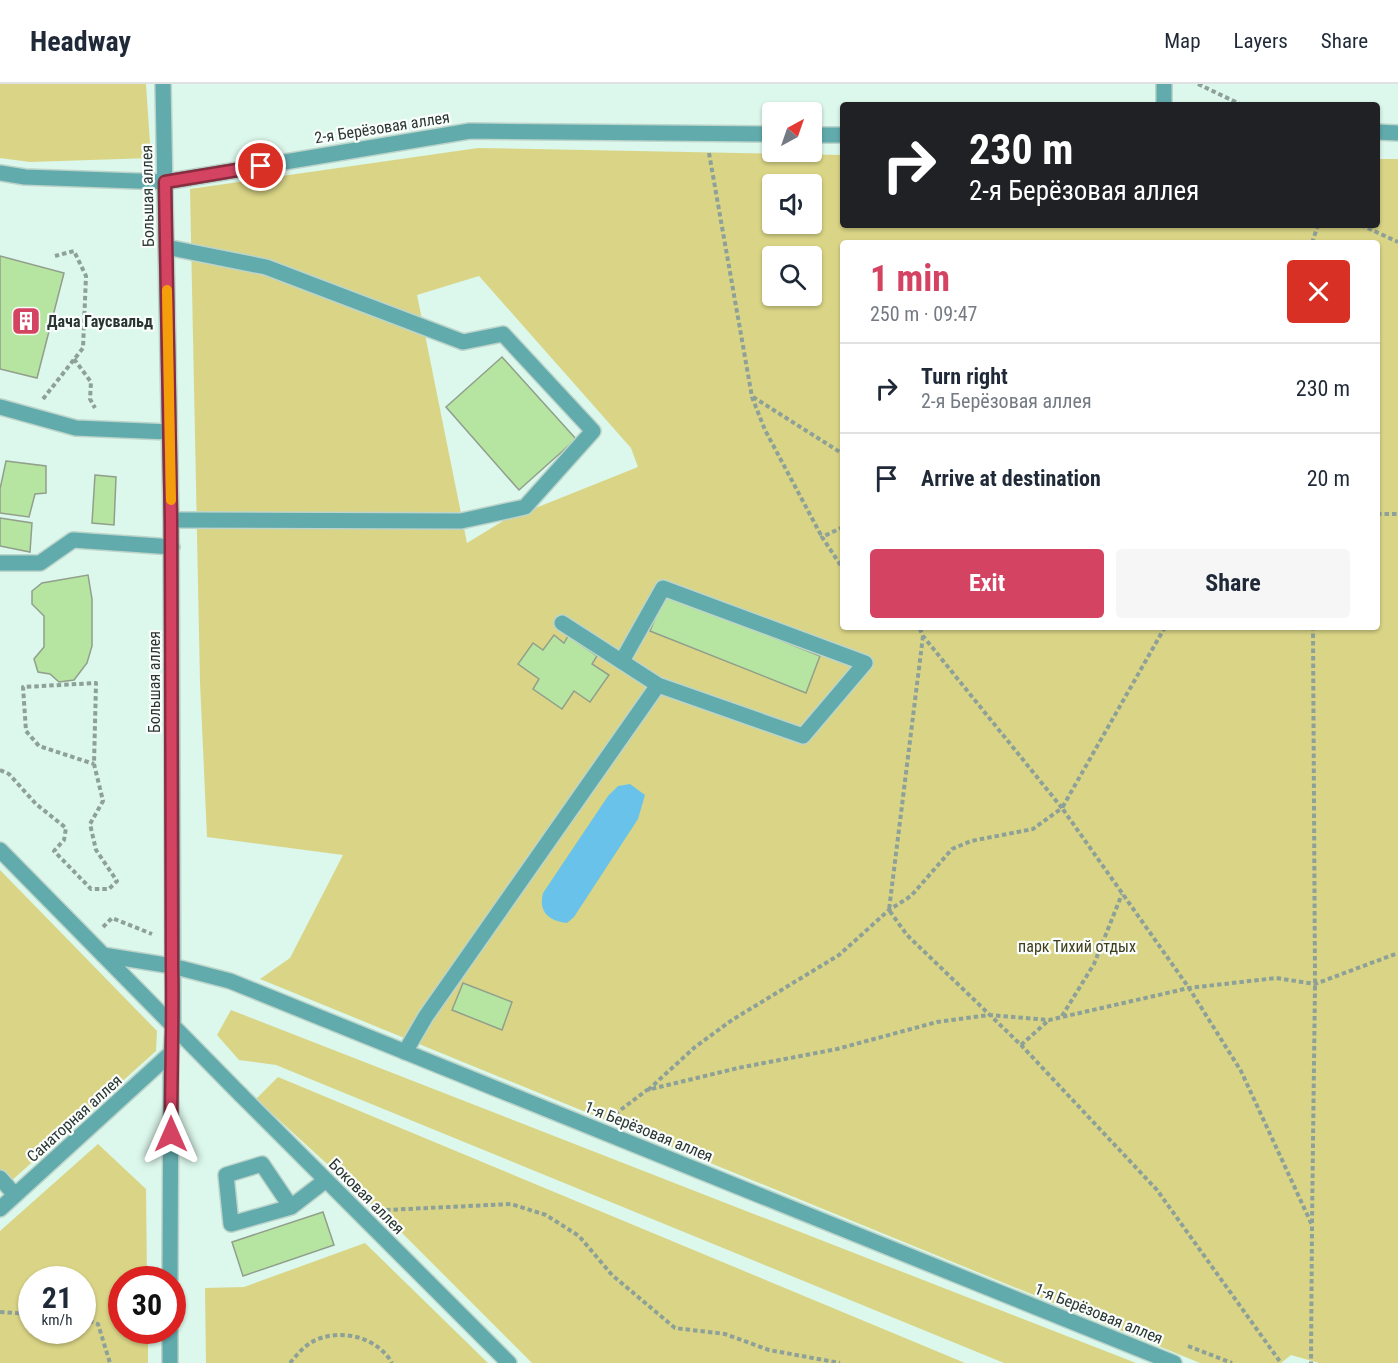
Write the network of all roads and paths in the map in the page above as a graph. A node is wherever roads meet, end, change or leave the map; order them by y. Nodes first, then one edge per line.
1 (163, 84) edge
2 (1164, 84) edge
3 (1198, 84) edge
4 (1164, 102) edge
5 (1236, 102) edge
6 (1380, 132) edge
7 (706, 133) junction
8 (1398, 133) edge
9 (762, 134) edge
10 (822, 135) edge
11 (840, 135) edge
12 (0, 173) edge
13 (165, 182) junction
14 (1368, 228) edge
15 (1398, 242) edge
16 (166, 247) junction
17 (55, 256) dead end
18 (74, 359) junction
19 (752, 397) junction
20 (0, 407) edge
21 (30, 416) junction
22 (115, 430) junction
23 (169, 432) junction
24 (840, 452) edge
25 (1380, 514) edge
26 (1398, 514) edge
27 (171, 520) junction
28 (840, 528) edge
29 (822, 537) junction
30 (172, 548) junction
31 (0, 563) edge
32 (840, 564) edge
33 (562, 623) dead end
34 (920, 630) edge
35 (1163, 630) edge
36 (1312, 630) edge
37 (923, 636) junction
38 (622, 662) junction
39 (658, 685) junction
40 (94, 764) junction
41 (0, 770) edge
42 (1062, 808) junction
43 (1, 854) edge
44 (1122, 894) junction
45 (889, 910) junction
46 (1398, 953) edge
47 (103, 955) junction
48 (172, 966) junction
49 (1315, 984) junction
50 (1189, 988) junction
51 (990, 1015) junction
52 (1062, 1017) junction
53 (1049, 1020) junction
54 (174, 1027) junction
55 (1021, 1045) junction
56 (405, 1052) junction
57 (171, 1053) junction
58 (201, 1054) junction
59 (647, 1090) junction
60 (611, 1116) dead end
61 (0, 1178) edge
62 (326, 1180) junction
63 (15, 1195) junction
64 (291, 1207) junction
65 (0, 1209) edge
66 (357, 1211) junction
67 (1312, 1225) junction
68 (170, 1266) edge
69 (0, 1312) edge
70 (18, 1313) edge
71 (96, 1323) edge
72 (170, 1344) edge
73 (110, 1363) edge
74 (170, 1363) edge
75 (290, 1363) edge
76 (392, 1363) edge
77 (509, 1363) edge
78 (840, 1363) edge
79 (1174, 1363) edge
80 (1281, 1363) edge
81 (1311, 1363) edge

1 - 13 street, Большая аллея
2 - 4 street
3 - 5 path
6 - 8 street
7 - 9 street, 2-я Берёзовая аллея
7 - 13 street, 2-я Берёзовая аллея
7 - 19 path
10 - 11 street
12 - 13 street, 2-я Берёзовая аллея
13 - 16 street, Большая аллея
14 - 15 path
16 - 23 street, Большая аллея
16 - 27 street
17 - 18 path
18 - 21 path
18 - 22 path
19 - 24 path
19 - 29 path
20 - 21 street
21 - 22 street
22 - 23 street
23 - 27 street, Большая аллея
25 - 26 path
27 - 30 street, Большая аллея
28 - 29 path
29 - 32 path
30 - 31 street
30 - 48 street, Большая аллея
33 - 38 street
34 - 37 path
35 - 42 path
36 - 49 path
37 - 42 path
37 - 45 path
38 - 39 street
38 - 39 street
39 - 56 street
40 - 40 path
40 - 41 path
42 - 44 path
42 - 45 path
43 - 47 street
44 - 50 path
44 - 52 path
45 - 51 path
45 - 59 path
46 - 49 path
47 - 48 street, 1-я Берёзовая аллея
47 - 54 street
48 - 54 street, Большая аллея
48 - 56 street, 1-я Берёзовая аллея
49 - 50 path
49 - 67 path
50 - 52 path
50 - 67 path
51 - 53 path
51 - 55 path
51 - 59 path
52 - 53 path
53 - 55 path
54 - 57 street, Большая аллея
54 - 58 street, Боковая аллея
55 - 80 path
56 - 79 street, 1-я Берёзовая аллея
57 - 58 street
57 - 63 street, Санаторная аллея
57 - 68 street, Большая аллея
58 - 62 street, Боковая аллея
59 - 60 path
61 - 63 street
62 - 64 street
62 - 66 street, Боковая аллея
63 - 65 street, Санаторная аллея
64 - 64 street
66 - 77 street, Боковая аллея
66 - 78 path
67 - 81 path
69 - 70 path
71 - 73 path
72 - 74 street
75 - 76 path

